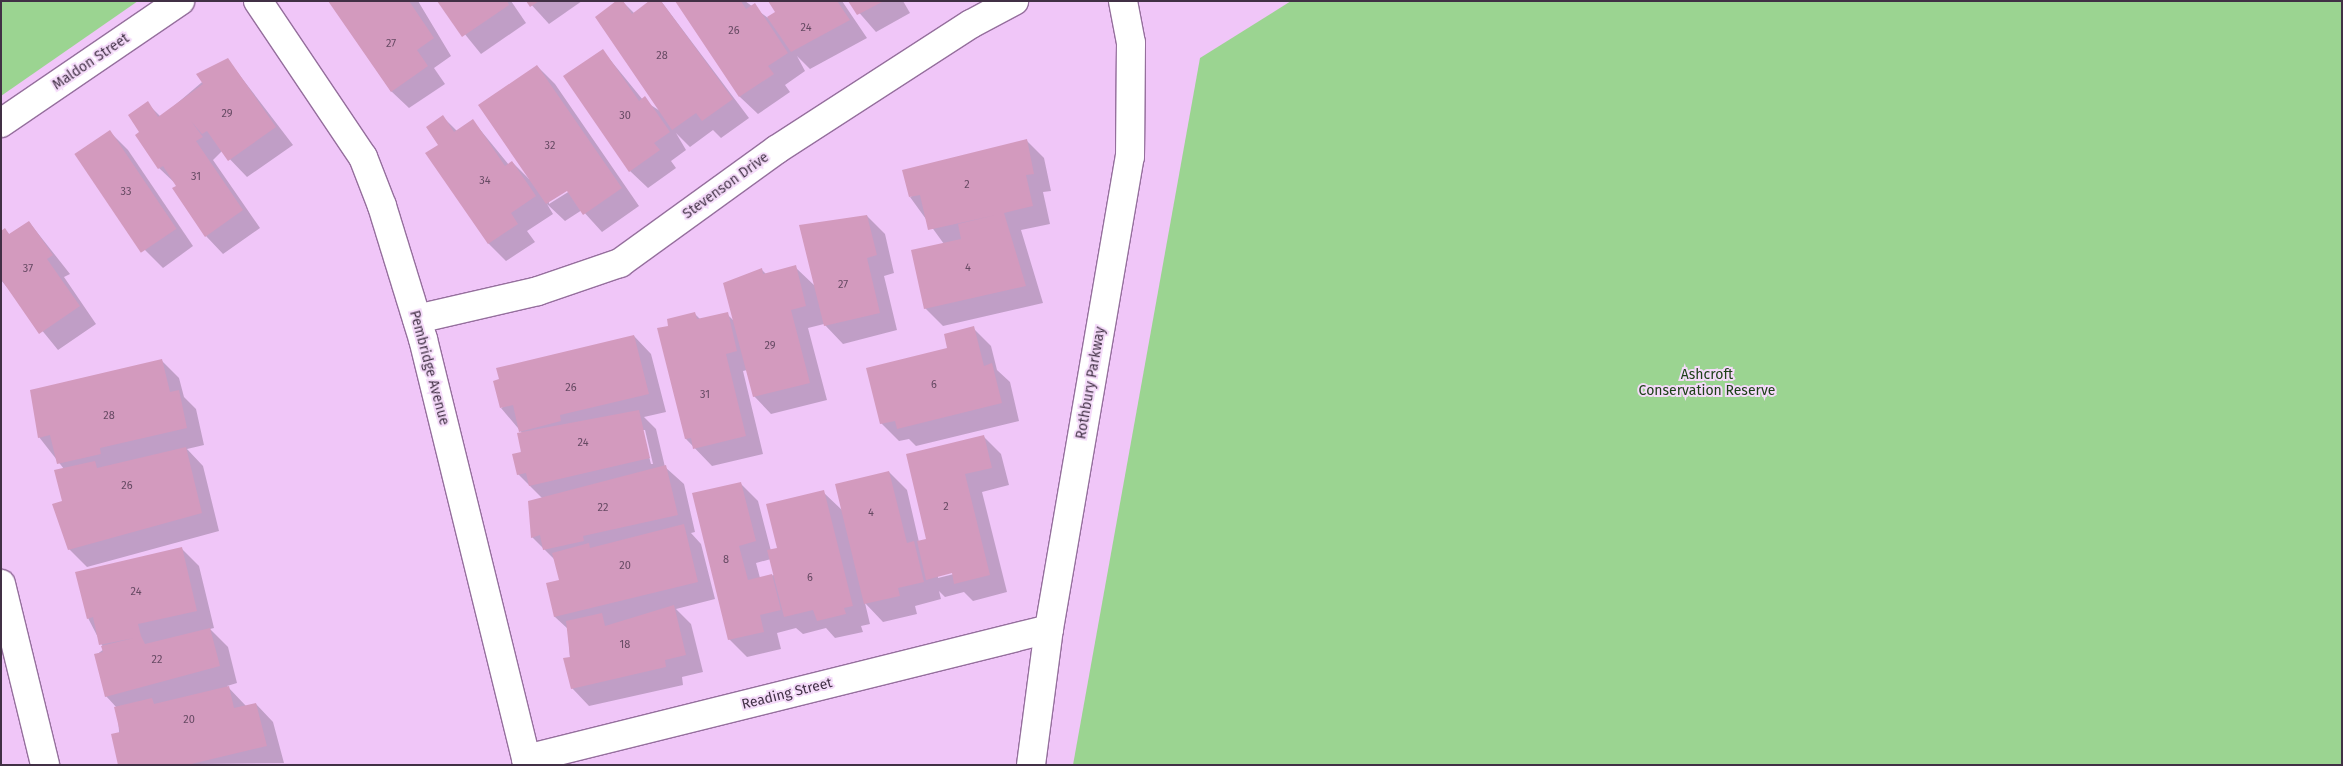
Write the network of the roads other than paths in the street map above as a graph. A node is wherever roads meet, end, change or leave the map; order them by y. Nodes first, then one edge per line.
1 (180, 1) edge
2 (258, 1) edge
3 (1014, 1) edge
4 (1123, 1) edge
5 (1, 123) edge
6 (417, 319) junction
7 (1, 584) edge
8 (1049, 629) junction
9 (527, 762) edge
10 (45, 765) edge
11 (1031, 765) edge

1 - 5 street, Maldon Street
2 - 6 street, Pembridge Avenue
3 - 6 street, Stevenson Drive
4 - 8 street, Rothbury Parkway
6 - 9 street, Pembridge Avenue
7 - 10 street
8 - 9 street, Reading Street
8 - 11 street, Rothbury Parkway

